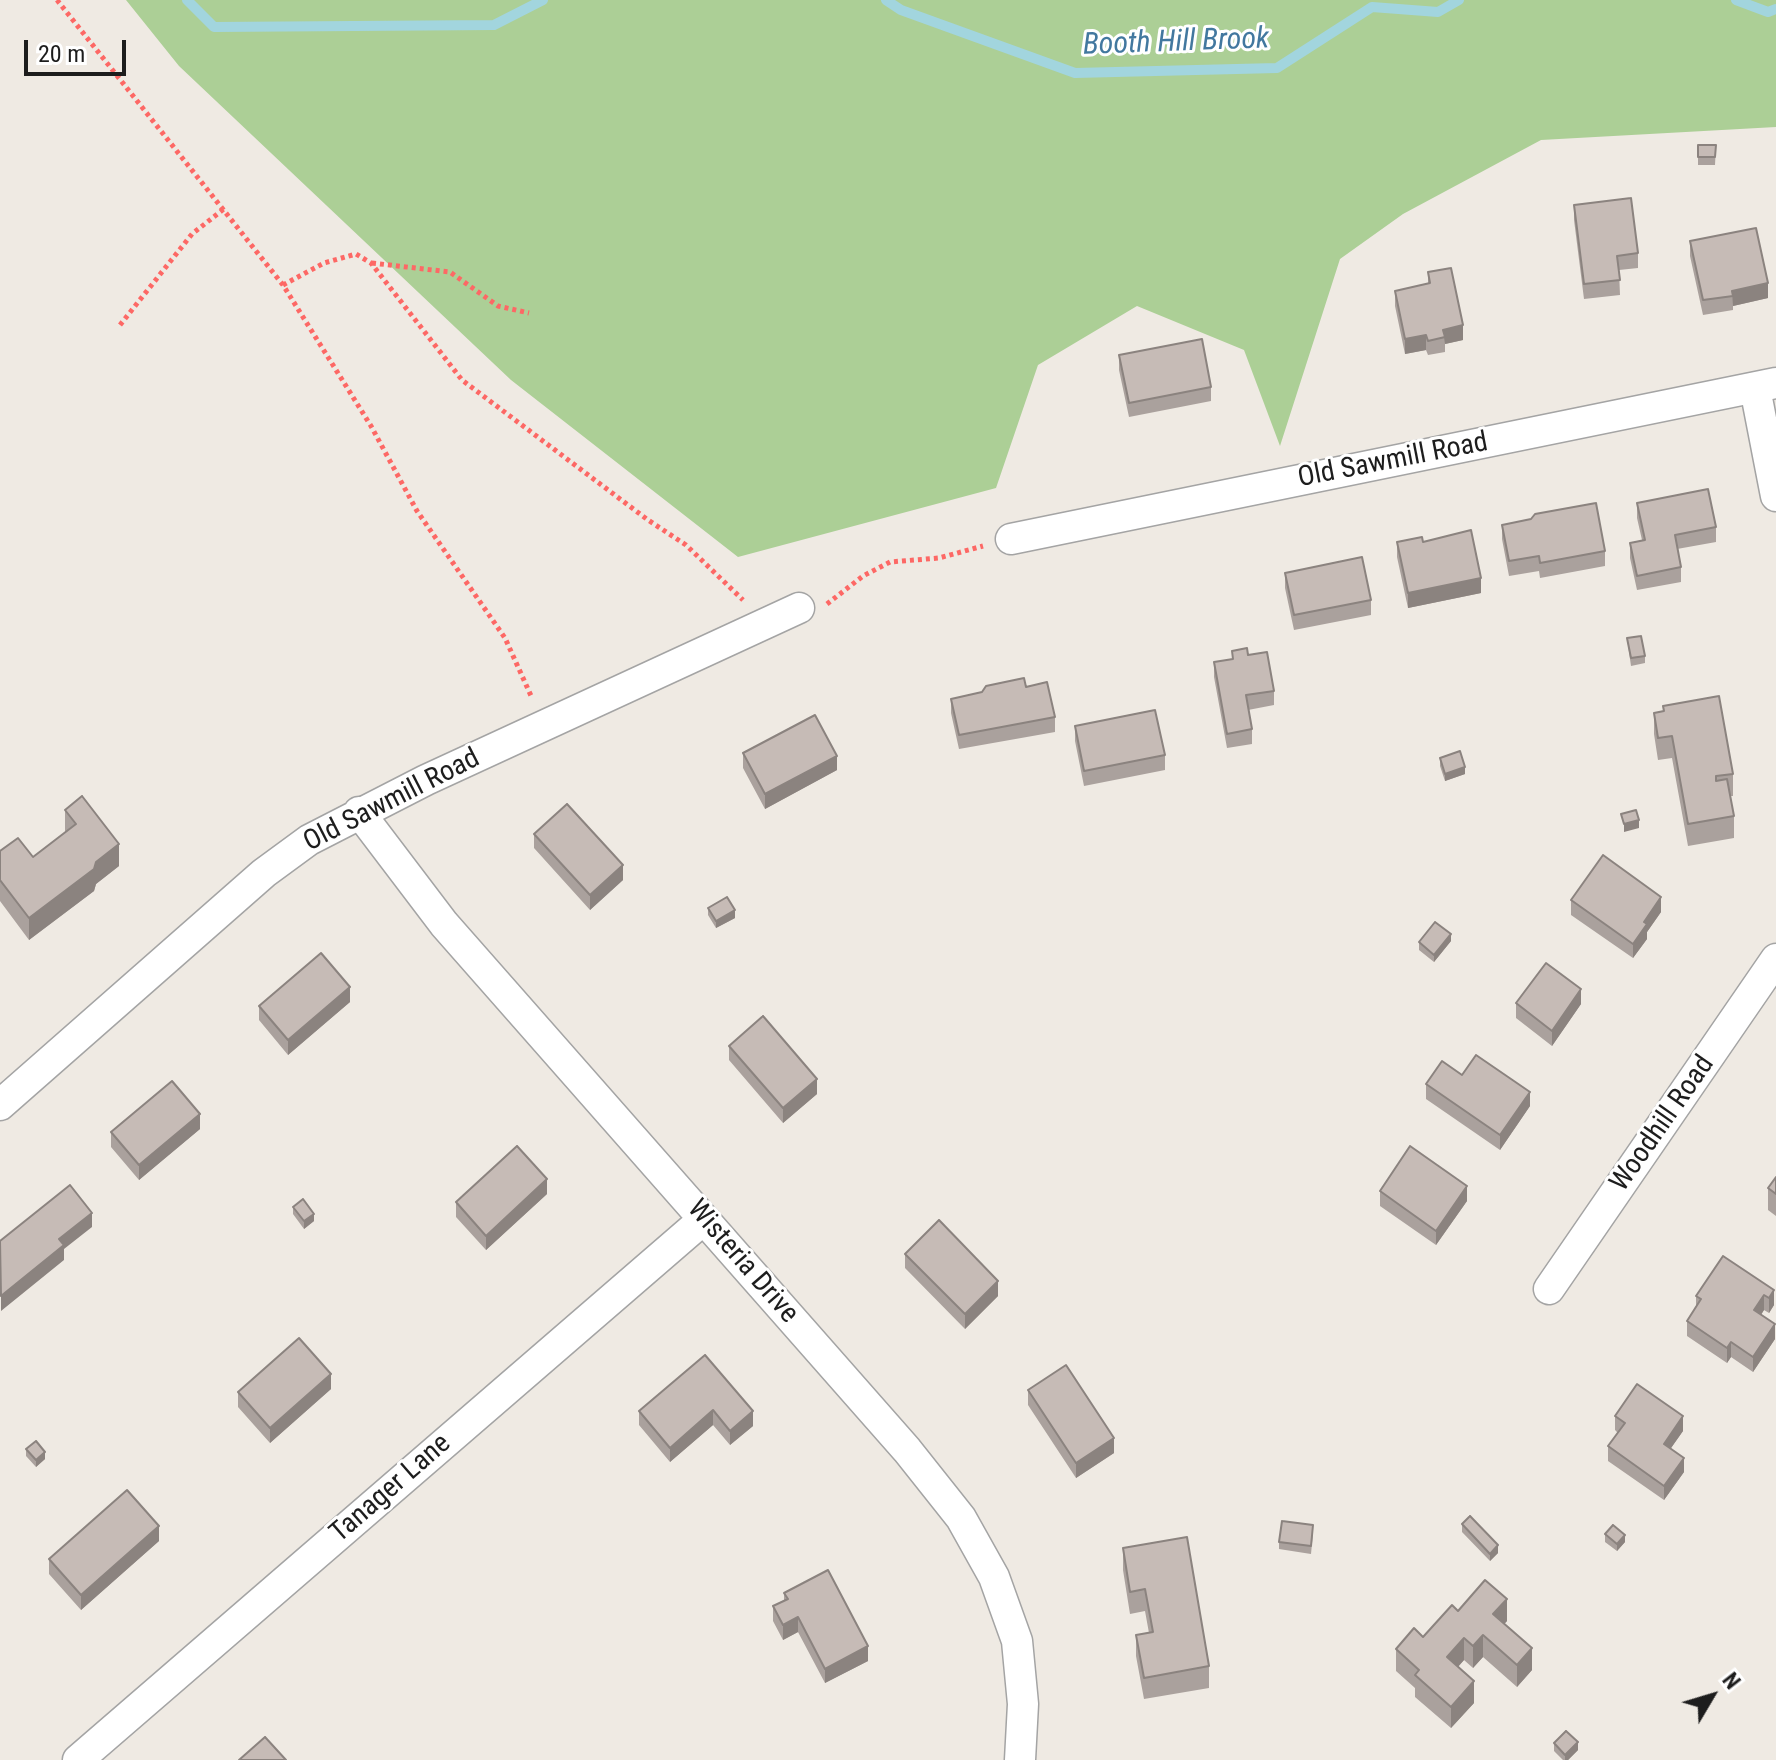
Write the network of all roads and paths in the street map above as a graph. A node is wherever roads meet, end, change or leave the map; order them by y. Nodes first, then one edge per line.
1 (57, 0) edge
2 (225, 208) junction
3 (371, 263) junction
4 (283, 285) junction
5 (529, 313) dead end
6 (120, 325) dead end
7 (1766, 386) edge
8 (1776, 496) edge
9 (1011, 539) joint
10 (799, 608) joint
11 (763, 623) junction
12 (544, 724) junction
13 (359, 812) junction
14 (1776, 959) edge
15 (0, 1105) edge
16 (704, 1219) junction
17 (1549, 1289) dead end
18 (78, 1760) edge
19 (1020, 1760) edge

1 - 2 path
2 - 4 path
2 - 6 path
3 - 4 path
3 - 5 path
3 - 11 path
4 - 12 path
7 - 8 street
7 - 9 street, Old Sawmill Road
9 - 10 path
10 - 11 street, Old Sawmill Road
11 - 12 street, Old Sawmill Road
12 - 13 street, Old Sawmill Road
13 - 15 street, Old Sawmill Road
13 - 16 street, Wisteria Drive
14 - 17 street, Woodhill Road
16 - 18 street, Tanager Lane
16 - 19 street, Wisteria Drive

